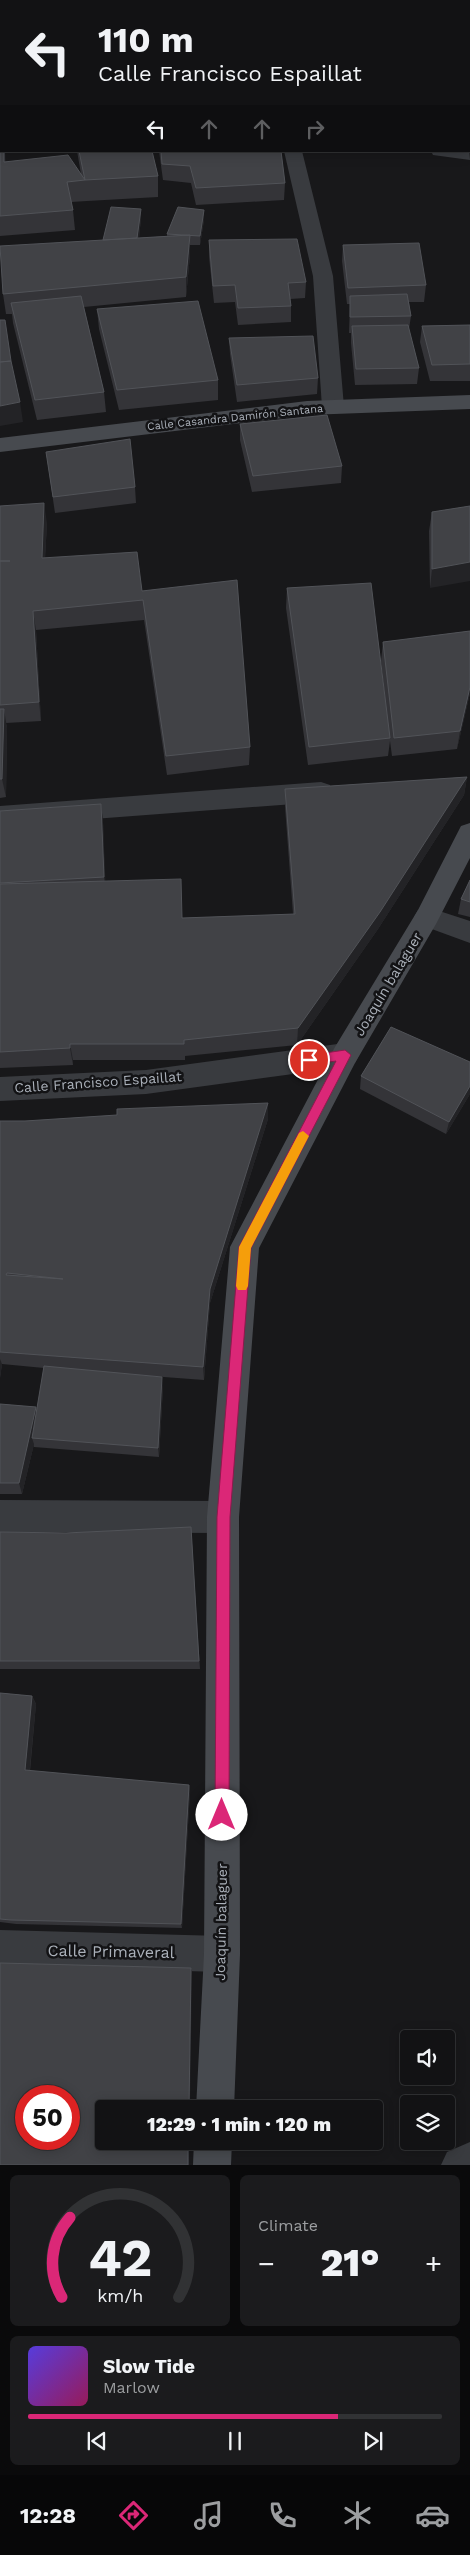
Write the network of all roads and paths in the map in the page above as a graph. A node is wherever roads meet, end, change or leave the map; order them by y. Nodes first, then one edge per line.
1 (292, 152) edge
2 (450, 152) edge
3 (470, 154) edge
4 (470, 402) edge
5 (333, 407) junction
6 (0, 445) edge
7 (343, 790) edge
8 (0, 816) edge
9 (470, 833) edge
10 (427, 917) junction
11 (470, 932) edge
12 (345, 1055) junction
13 (0, 1089) edge
14 (0, 1516) edge
15 (223, 1517) junction
16 (0, 1948) edge
17 (222, 1954) junction
18 (215, 2100) edge
19 (213, 2150) edge
20 (470, 2161) edge
21 (212, 2165) edge
22 (460, 2165) edge

1 - 5 street
2 - 3 street
4 - 5 main road, Calle Casandra Damirón Santana
5 - 6 main road, Calle Casandra Damirón Santana
7 - 8 street
9 - 10 main road, Joaquín balaguer
10 - 11 street
10 - 12 main road, Joaquín balaguer
12 - 13 street, Calle Francisco Espaillat
12 - 15 main road, Joaquín balaguer
14 - 15 street
15 - 17 main road, Joaquín balaguer
16 - 17 street, Calle Primaveral
17 - 18 main road, Joaquín balaguer
19 - 21 main road
20 - 22 street

